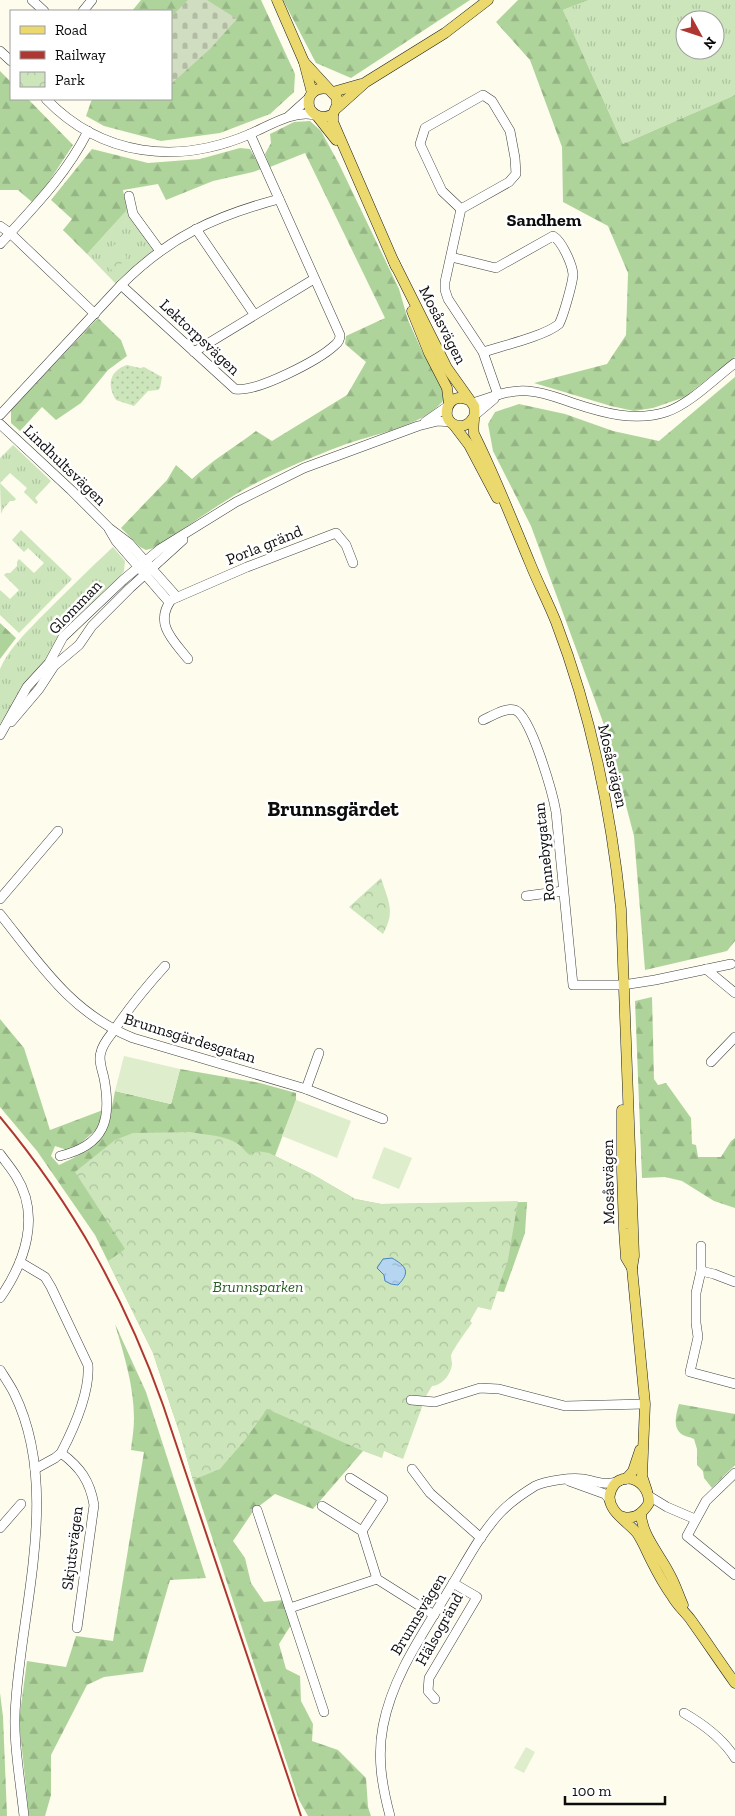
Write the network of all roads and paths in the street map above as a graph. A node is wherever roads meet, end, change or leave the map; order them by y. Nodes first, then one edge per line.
1 (32, 0) edge
2 (92, 0) edge
3 (276, 0) edge
4 (488, 0) edge
5 (43, 10) edge
6 (84, 10) edge
7 (0, 51) edge
8 (10, 60) edge
9 (304, 62) junction
10 (366, 82) junction
11 (330, 90) junction
12 (310, 95) junction
13 (47, 100) edge
14 (335, 111) junction
15 (316, 116) junction
16 (286, 118) junction
17 (88, 131) junction
18 (250, 134) junction
19 (348, 158) junction
20 (129, 196) dead end
21 (279, 199) junction
22 (461, 209) junction
23 (0, 226) edge
24 (196, 229) junction
25 (10, 234) junction
26 (0, 244) edge
27 (160, 251) junction
28 (451, 257) junction
29 (394, 262) junction
30 (314, 279) junction
31 (122, 285) junction
32 (95, 314) junction
33 (254, 314) junction
34 (194, 352) junction
35 (484, 352) junction
36 (735, 363) edge
37 (498, 395) junction
38 (471, 402) junction
39 (448, 405) junction
40 (0, 415) edge
41 (474, 416) junction
42 (452, 423) junction
43 (0, 424) edge
44 (418, 426) junction
45 (489, 474) junction
46 (198, 527) junction
47 (142, 564) junction
48 (353, 564) dead end
49 (149, 571) junction
50 (173, 600) junction
51 (188, 659) dead end
52 (483, 720) dead end
53 (1, 734) edge
54 (58, 831) dead end
55 (563, 891) junction
56 (526, 896) dead end
57 (0, 899) edge
58 (0, 914) edge
59 (731, 964) dead end
60 (165, 966) dead end
61 (706, 969) junction
62 (623, 986) junction
63 (735, 992) edge
64 (114, 1030) junction
65 (735, 1037) edge
66 (319, 1053) dead end
67 (711, 1062) dead end
68 (306, 1089) junction
69 (383, 1119) dead end
70 (0, 1154) edge
71 (60, 1156) dead end
72 (701, 1246) dead end
73 (20, 1262) junction
74 (701, 1271) junction
75 (735, 1282) edge
76 (0, 1298) edge
77 (0, 1370) edge
78 (735, 1384) edge
79 (411, 1400) dead end
80 (645, 1404) junction
81 (644, 1445) junction
82 (60, 1452) junction
83 (35, 1469) junction
84 (412, 1469) dead end
85 (735, 1473) edge
86 (350, 1478) dead end
87 (566, 1480) junction
88 (624, 1480) junction
89 (648, 1494) junction
90 (610, 1500) junction
91 (21, 1504) dead end
92 (322, 1506) dead end
93 (667, 1507) junction
94 (258, 1510) dead end
95 (644, 1511) junction
96 (621, 1516) junction
97 (695, 1519) junction
98 (0, 1528) edge
99 (362, 1531) junction
100 (481, 1538) junction
101 (735, 1575) edge
102 (377, 1579) junction
103 (453, 1583) junction
104 (290, 1608) junction
105 (434, 1615) junction
106 (690, 1620) junction
107 (77, 1628) dead end
108 (735, 1683) edge
109 (435, 1699) dead end
110 (324, 1712) dead end
111 (684, 1712) dead end
112 (735, 1758) edge
113 (24, 1816) edge
114 (390, 1816) edge

1 - 5 street
2 - 6 street
3 - 9 main road
4 - 10 main road
7 - 8 street
9 - 11 main road
9 - 12 main road
10 - 11 main road
10 - 14 main road
11 - 12 main road
11 - 14 main road
12 - 15 main road
12 - 16 street
13 - 17 street
14 - 15 main road
14 - 19 main road, Mosåsvägen
15 - 16 street
15 - 19 main road, Mosåsvägen
16 - 18 street
17 - 18 street
17 - 25 street
18 - 21 street, Lektorpsvägen
19 - 29 main road, Mosåsvägen
20 - 27 street
21 - 24 street
21 - 30 street, Lektorpsvägen
22 - 22 street
22 - 28 street
23 - 25 street
24 - 27 street
24 - 33 street
25 - 26 street
25 - 32 street
27 - 31 street
28 - 35 street
28 - 35 street
29 - 38 main road, Mosåsvägen
29 - 39 main road, Mosåsvägen
30 - 33 street
30 - 34 street, Lektorpsvägen
31 - 32 street
31 - 34 street, Lektorpsvägen
32 - 40 street
33 - 34 street
35 - 37 street
36 - 37 street
37 - 38 street
37 - 41 street
38 - 39 main road
38 - 41 main road
39 - 42 main road
39 - 44 street, Glomman
41 - 42 main road
41 - 45 main road, Mosåsvägen
42 - 44 street, Glomman
42 - 45 main road, Mosåsvägen
43 - 47 street, Lindhultsvägen
44 - 46 street, Glomman
45 - 62 main road, Mosåsvägen
46 - 47 street, Glomman
46 - 49 street, Glomman
47 - 49 street, Lindhultsvägen
47 - 53 street, Glomman
48 - 50 street, Porla gränd
49 - 50 street, Lindhultsvägen
49 - 53 street, Glomman
50 - 51 street
52 - 55 street, Ronnebygatan
54 - 57 street
55 - 56 street
55 - 62 street, Ronnebygatan
58 - 64 street, Brunnsgärdesgatan
59 - 61 street
60 - 64 street
61 - 62 street
61 - 63 street
62 - 80 main road, Mosåsvägen
64 - 68 street, Brunnsgärdesgatan
64 - 71 street
65 - 67 street
66 - 68 street
68 - 69 street, Brunnsgärdesgatan
70 - 73 street
72 - 74 street
73 - 76 street
73 - 82 street
74 - 75 street
74 - 78 street
77 - 83 street
79 - 80 street
80 - 81 main road, Mosåsvägen
81 - 88 main road, Mosåsvägen
81 - 89 main road, Mosåsvägen
82 - 83 street
82 - 107 street, Skjutsvägen
83 - 113 street
84 - 100 street
85 - 97 street
86 - 99 street
87 - 88 street, Brunnsvägen
87 - 90 street, Brunnsvägen
87 - 100 street, Brunnsvägen
88 - 89 main road
88 - 90 main road
89 - 93 street
89 - 95 main road
90 - 96 main road
91 - 98 street
92 - 99 street
93 - 95 street
93 - 97 street
94 - 104 street
95 - 96 main road
95 - 106 main road
96 - 106 main road
97 - 101 street
99 - 102 street
100 - 103 street, Brunnsvägen
102 - 104 street
102 - 105 street
103 - 105 street, Brunnsvägen
103 - 109 street, Hälsogränd
104 - 110 street
105 - 114 street, Brunnsvägen
106 - 108 main road
111 - 112 street

